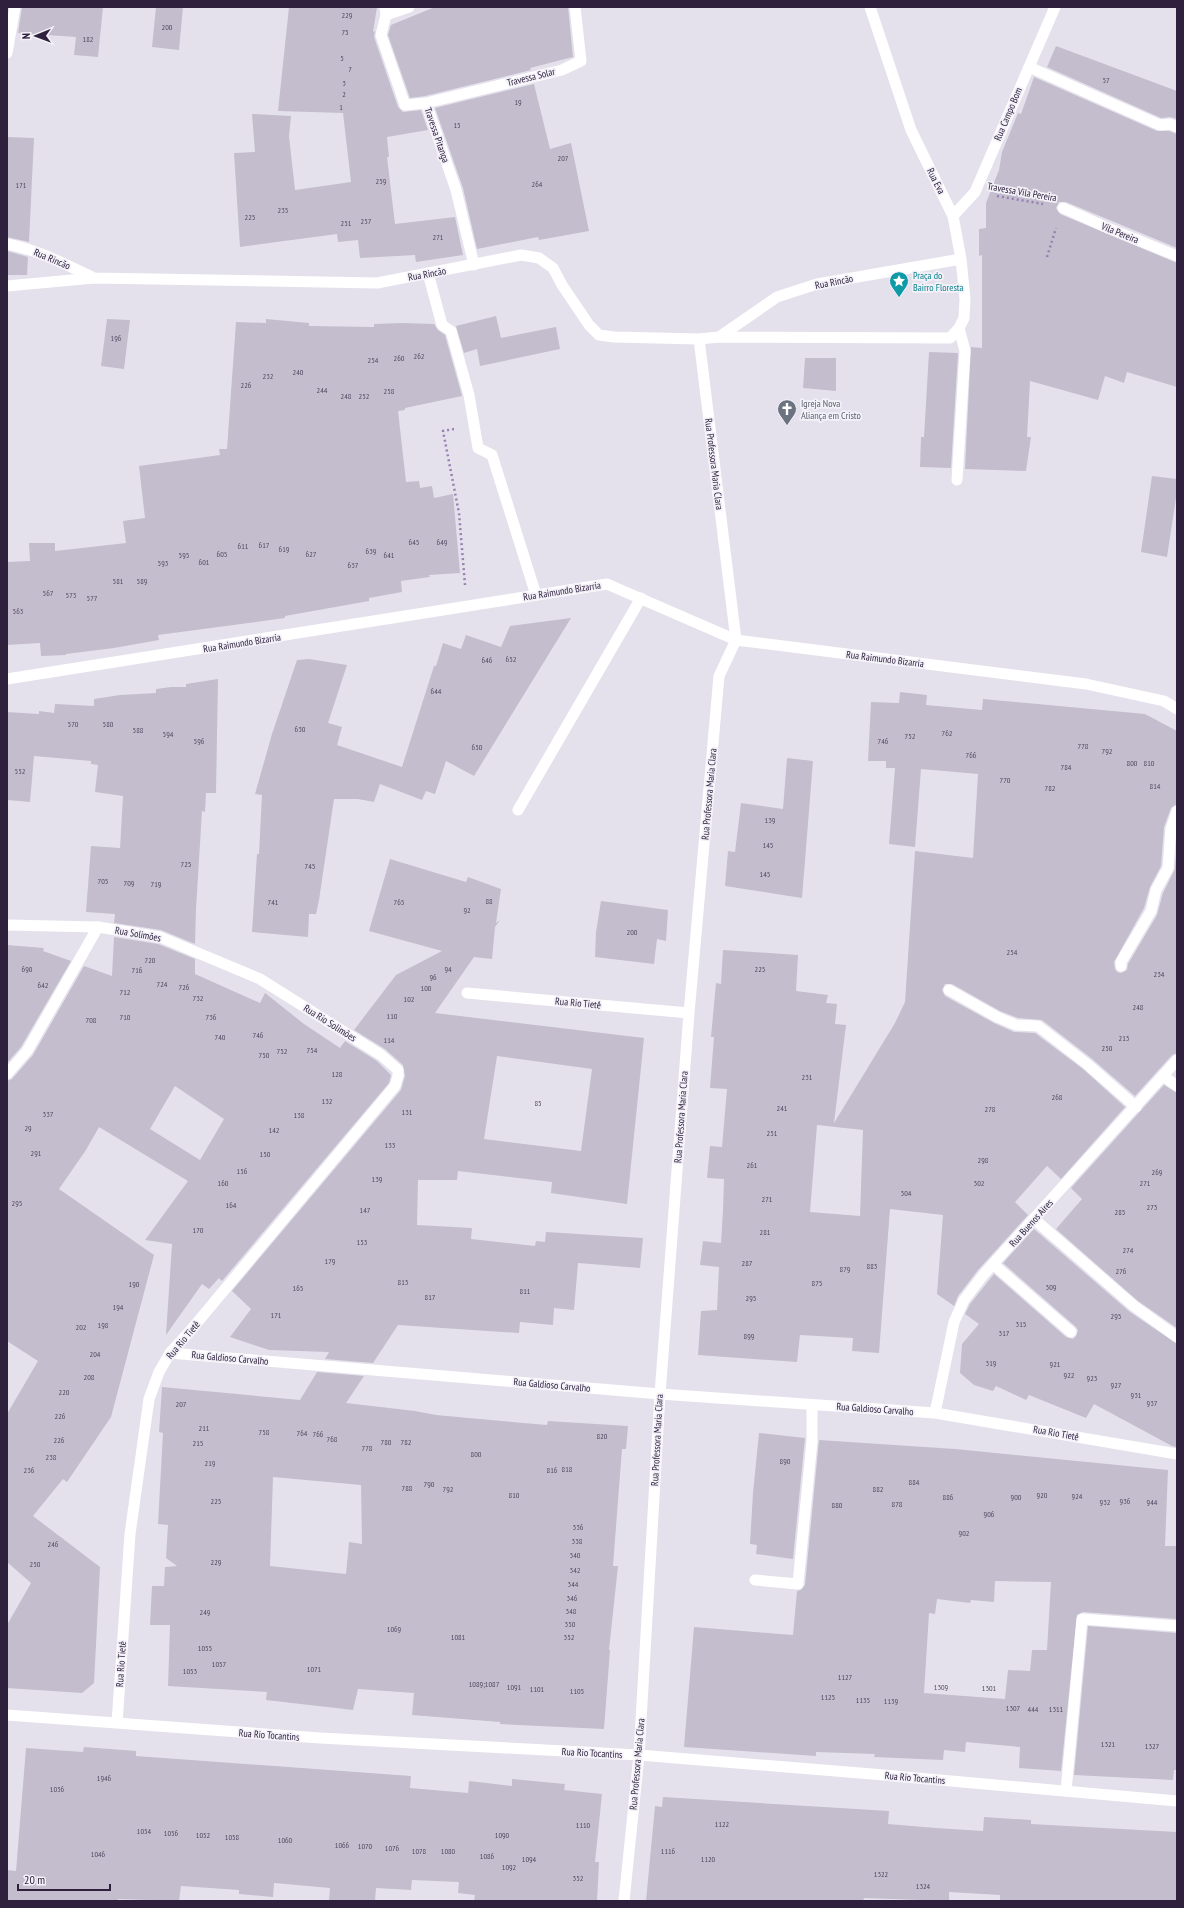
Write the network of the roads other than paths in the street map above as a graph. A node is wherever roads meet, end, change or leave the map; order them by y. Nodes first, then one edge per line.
1 (15, 7) edge
2 (409, 7) edge
3 (575, 7) edge
4 (870, 7) edge
5 (1055, 7) edge
6 (385, 11) edge
7 (7, 53) edge
8 (1029, 67) junction
9 (426, 103) junction
10 (1177, 127) edge
11 (1063, 208) road end
12 (953, 216) junction
13 (7, 244) edge
14 (1177, 256) edge
15 (961, 259) junction
16 (474, 265) junction
17 (428, 273) junction
18 (94, 278) junction
19 (7, 286) edge
20 (959, 328) junction
21 (719, 337) junction
22 (698, 339) junction
23 (957, 480) dead end
24 (536, 595) junction
25 (641, 598) junction
26 (736, 640) junction
27 (7, 679) edge
28 (1177, 709) edge
29 (518, 810) dead end
30 (1177, 811) edge
31 (7, 925) edge
32 (98, 927) junction
33 (1120, 966) dead end
34 (260, 979) joint
35 (949, 990) dead end
36 (467, 993) dead end
37 (689, 1013) junction
38 (1177, 1060) edge
39 (398, 1070) joint
40 (7, 1074) edge
41 (1164, 1076) junction
42 (1177, 1086) edge
43 (1136, 1107) junction
44 (1034, 1219) junction
45 (993, 1264) junction
46 (1071, 1332) dead end
47 (1177, 1337) edge
48 (170, 1353) junction
49 (660, 1394) junction
50 (812, 1404) junction
51 (935, 1413) junction
52 (1177, 1454) edge
53 (755, 1580) dead end
54 (1177, 1626) edge
55 (7, 1715) edge
56 (117, 1723) junction
57 (639, 1755) junction
58 (1066, 1791) junction
59 (1177, 1801) edge
60 (624, 1901) edge

1 - 7 street
2 - 6 street
3 - 9 street, Travessa Solar
4 - 12 street, Rua Eva
5 - 8 street, Rua Campo Bom
6 - 9 street, Travessa Pitanga
8 - 10 street
8 - 12 street, Rua Campo Bom
9 - 16 street, Travessa Pitanga
11 - 14 street, Vila Pereira
12 - 15 street, Rua Eva
13 - 18 street, Rua Rincão
15 - 20 street, Rua Eva
15 - 21 street, Rua Rincão
16 - 17 street, Rua Rincão
16 - 22 street, Rua Rincão
17 - 18 street, Rua Rincão
17 - 24 street
18 - 19 street, Rua Rincão
20 - 21 street, Rua Rincão
20 - 23 street
21 - 22 street, Rua Rincão
22 - 26 street, Rua Professora Maria Clara
24 - 25 street, Rua Raimundo Bizarria
24 - 27 street, Rua Raimundo Bizarria
25 - 26 street, Rua Raimundo Bizarria
25 - 29 street
26 - 28 street, Rua Raimundo Bizarria
26 - 37 street, Rua Professora Maria Clara
30 - 33 street
31 - 32 street, Rua Solimões
32 - 34 street, Rua Solimões
32 - 40 street
34 - 39 street, Rua Rio Solimões
35 - 43 street
36 - 37 street, Rua Rio Tietê
37 - 49 street, Rua Professora Maria Clara
38 - 41 street, Rua Buenos Aires
39 - 48 street, Rua Rio Tietê
41 - 42 street
41 - 43 street, Rua Buenos Aires
43 - 44 street, Rua Buenos Aires
44 - 45 street, Rua Buenos Aires
44 - 47 street
45 - 46 street
45 - 51 street, Rua Buenos Aires
48 - 49 street, Rua Galdioso Carvalho
48 - 56 street, Rua Rio Tietê
49 - 50 street, Rua Galdioso Carvalho
49 - 57 street, Rua Professora Maria Clara
50 - 51 street, Rua Galdioso Carvalho
50 - 53 street
51 - 52 street, Rua Rio Tietê
54 - 58 street
55 - 56 street, Rua Rio Tocantins
56 - 57 street, Rua Rio Tocantins
57 - 58 street, Rua Rio Tocantins
57 - 60 street, Rua Professora Maria Clara
58 - 59 street, Rua Rio Tocantins

